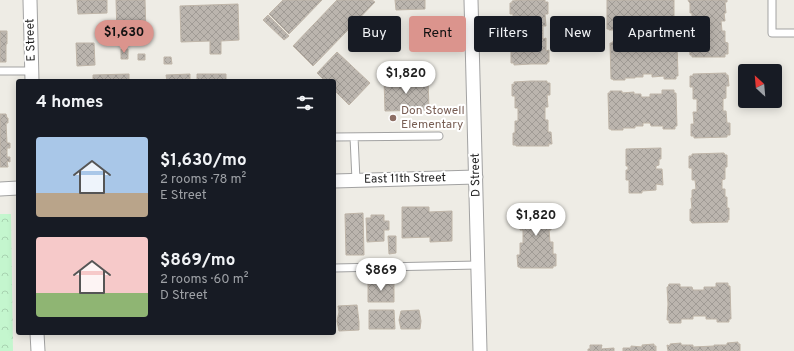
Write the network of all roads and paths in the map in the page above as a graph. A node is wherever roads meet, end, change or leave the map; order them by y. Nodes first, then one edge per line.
1 (30, 0) edge
2 (472, 0) edge
3 (772, 0) edge
4 (794, 33) edge
5 (0, 72) edge
6 (32, 76) edge
7 (439, 136) dead end
8 (336, 137) edge
9 (354, 137) junction
10 (476, 177) junction
11 (356, 180) junction
12 (336, 181) edge
13 (16, 188) edge
14 (0, 189) edge
15 (478, 265) junction
16 (336, 268) edge
17 (37, 335) edge
18 (38, 351) edge
19 (480, 351) edge

1 - 6 street, E Street
2 - 10 street, D Street
3 - 4 lane
5 - 6 lane
7 - 9 lane
8 - 9 lane
9 - 11 lane
10 - 11 street, East 11th Street
10 - 15 street, D Street
11 - 12 street, East 11th Street
13 - 14 street
15 - 16 lane
15 - 19 street, D Street
17 - 18 street

